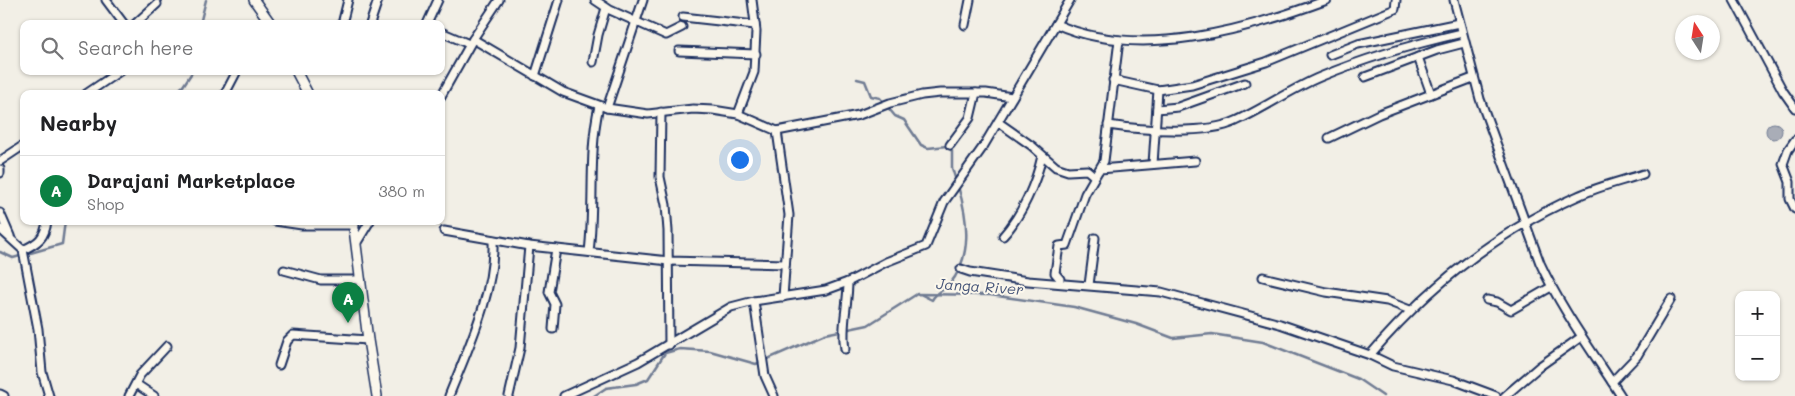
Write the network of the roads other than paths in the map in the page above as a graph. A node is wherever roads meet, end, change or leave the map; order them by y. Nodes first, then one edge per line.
1 (106, 0) edge
2 (254, 0) edge
3 (348, 0) edge
4 (378, 0) edge
5 (438, 0) edge
6 (499, 0) edge
7 (559, 0) edge
8 (595, 0) edge
9 (643, 0) edge
10 (752, 0) edge
11 (970, 0) edge
12 (1070, 0) edge
13 (1326, 0) edge
14 (1396, 0) edge
15 (1454, 0) edge
16 (1734, 0) edge
17 (1307, 3) edge
18 (157, 4) dead end
19 (606, 8) junction
20 (683, 17) dead end
21 (121, 20) edge
22 (140, 20) edge
23 (265, 20) edge
24 (343, 20) edge
25 (371, 20) edge
26 (429, 20) edge
27 (637, 22) junction
28 (1459, 22) junction
29 (1056, 24) junction
30 (755, 25) junction
31 (965, 25) dead end
32 (682, 27) dead end
33 (445, 33) edge
34 (1462, 33) junction
35 (1119, 40) junction
36 (471, 42) junction
37 (1464, 43) junction
38 (679, 50) dead end
39 (756, 54) junction
40 (1330, 55) dead end
41 (1418, 57) junction
42 (594, 62) dead end
43 (114, 75) edge
44 (235, 75) edge
45 (298, 75) edge
46 (535, 76) junction
47 (1365, 77) dead end
48 (1473, 78) junction
49 (1113, 80) junction
50 (1245, 83) dead end
51 (92, 90) edge
52 (227, 90) edge
53 (306, 90) edge
54 (444, 90) edge
55 (1158, 90) junction
56 (976, 93) junction
57 (1431, 94) junction
58 (1012, 97) junction
59 (603, 107) junction
60 (1795, 108) edge
61 (1157, 109) junction
62 (661, 112) junction
63 (738, 114) junction
64 (998, 122) junction
65 (1108, 125) junction
66 (1154, 128) junction
67 (778, 130) junction
68 (1329, 138) dead end
69 (1795, 140) edge
70 (950, 145) dead end
71 (20, 148) edge
72 (1042, 156) junction
73 (0, 161) edge
74 (1195, 161) dead end
75 (1153, 164) junction
76 (0, 169) edge
77 (1100, 169) junction
78 (0, 173) edge
79 (1644, 174) dead end
80 (1094, 176) junction
81 (1795, 209) edge
82 (0, 213) edge
83 (1527, 222) junction
84 (47, 225) edge
85 (354, 225) edge
86 (368, 225) edge
87 (0, 229) edge
88 (444, 231) dead end
89 (1003, 236) dead end
90 (1095, 238) dead end
91 (11, 239) junction
92 (493, 240) junction
93 (356, 244) junction
94 (529, 246) junction
95 (556, 249) junction
96 (23, 250) junction
97 (589, 252) junction
98 (669, 261) junction
99 (784, 264) junction
100 (961, 269) dead end
101 (284, 270) dead end
102 (1263, 277) dead end
103 (360, 280) junction
104 (848, 282) junction
105 (1059, 283) junction
106 (1088, 285) junction
107 (1551, 287) junction
108 (783, 297) junction
109 (1671, 298) dead end
110 (1487, 300) dead end
111 (754, 301) junction
112 (1410, 310) junction
113 (553, 329) dead end
114 (1581, 337) junction
115 (368, 340) junction
116 (669, 345) junction
117 (167, 346) dead end
118 (845, 349) dead end
119 (1370, 355) junction
120 (279, 365) dead end
121 (1612, 382) junction
122 (136, 384) junction
123 (0, 394) edge
124 (1509, 395) edge
125 (4, 396) edge
126 (49, 396) edge
127 (129, 396) edge
128 (154, 396) edge
129 (377, 396) edge
130 (449, 396) edge
131 (509, 396) edge
132 (564, 396) edge
133 (774, 396) edge
134 (1496, 396) edge
135 (1621, 396) edge

1 - 21 street
2 - 23 street
3 - 24 street
4 - 25 street
5 - 26 street
6 - 36 street
7 - 46 street
8 - 19 street
9 - 27 street
10 - 30 street
11 - 31 street
12 - 29 street
13 - 17 street
14 - 55 street
15 - 28 street
16 - 60 street
17 - 35 street
18 - 22 street
19 - 27 street
19 - 42 street
20 - 30 street
27 - 32 street
27 - 59 street
28 - 34 street
28 - 40 street
29 - 35 street
29 - 58 street
30 - 39 street
33 - 36 street
34 - 37 street
34 - 66 street
35 - 49 street
36 - 46 street
36 - 54 street
37 - 41 street
37 - 48 street
38 - 39 street
39 - 63 street
41 - 47 street
41 - 57 street
43 - 51 street
44 - 52 street
45 - 53 street
46 - 59 street
48 - 57 street
48 - 83 street
49 - 55 street
49 - 65 street
50 - 61 street
55 - 61 street
56 - 58 street
56 - 67 street
56 - 70 street
57 - 68 street
58 - 64 street
59 - 62 street
59 - 97 street
61 - 66 street
62 - 63 street
62 - 98 street
63 - 67 street
64 - 72 street
64 - 104 street
65 - 66 street
65 - 77 street
66 - 75 street
67 - 99 street
69 - 81 street
71 - 73 street
72 - 80 street
72 - 89 street
74 - 75 street
75 - 77 street
76 - 78 street
77 - 80 street
79 - 83 street
80 - 105 street
82 - 91 street
83 - 107 street
83 - 112 street
84 - 96 street
85 - 93 street
86 - 93 street
87 - 91 street
88 - 92 street
90 - 106 street
91 - 96 street
92 - 94 street
92 - 130 street
93 - 103 street
94 - 95 street
94 - 131 street
95 - 97 street
95 - 113 street
96 - 126 street
97 - 98 street
98 - 99 street
98 - 116 street
99 - 108 street
100 - 105 street
101 - 103 street
102 - 112 street
103 - 115 street
104 - 108 street
104 - 118 street
105 - 106 street
106 - 119 street
107 - 110 street
107 - 114 street
108 - 111 street
109 - 121 street
111 - 116 street
111 - 133 street
112 - 119 street
114 - 121 street
114 - 124 street
115 - 120 street
115 - 129 street
116 - 132 street
117 - 122 street
119 - 134 street
121 - 135 street
122 - 127 street
122 - 128 street
123 - 125 street

